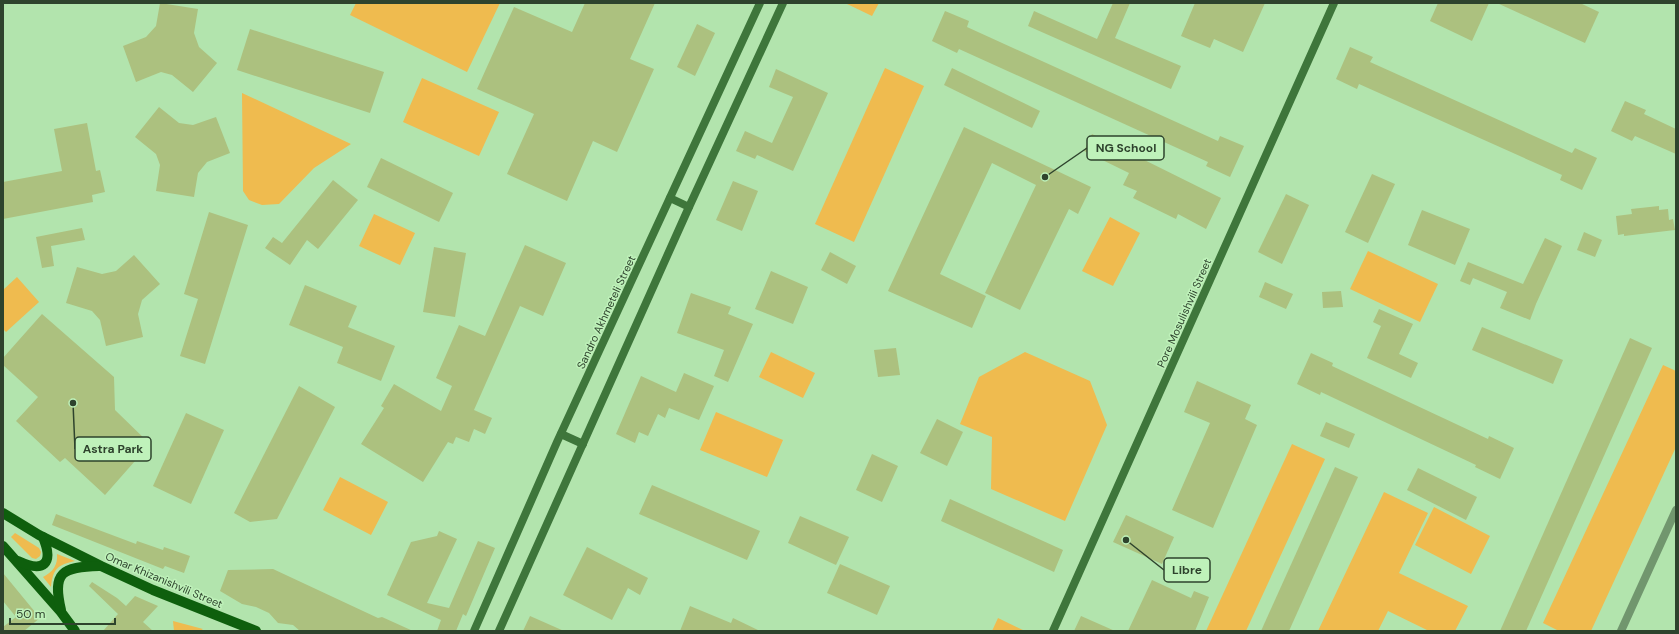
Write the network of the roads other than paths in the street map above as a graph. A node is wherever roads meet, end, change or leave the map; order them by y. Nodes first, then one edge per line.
1 (760, 3) edge
2 (782, 3) edge
3 (1334, 3) edge
4 (670, 198) junction
5 (689, 207) junction
6 (561, 434) junction
7 (583, 444) junction
8 (1676, 510) edge
9 (3, 513) edge
10 (43, 537) junction
11 (3, 546) edge
12 (16, 561) junction
13 (101, 566) junction
14 (61, 612) junction
15 (75, 631) edge
16 (256, 631) edge
17 (474, 631) edge
18 (499, 631) edge
19 (1053, 631) edge
20 (1621, 631) edge

1 - 4 main road, Sandro Akhmeteli Street
2 - 5 main road
3 - 19 main road, Pore Mosulishvili Street
4 - 5 main road
4 - 6 main road, Sandro Akhmeteli Street
5 - 7 main road
6 - 7 main road
6 - 17 main road, Sandro Akhmeteli Street
7 - 18 main road
8 - 20 street
9 - 10 main road, Omar Khizanishvili Street
10 - 12 main road
10 - 13 main road, Omar Khizanishvili Street
11 - 12 main road
12 - 14 main road
13 - 14 main road
13 - 16 main road, Omar Khizanishvili Street
14 - 15 main road

